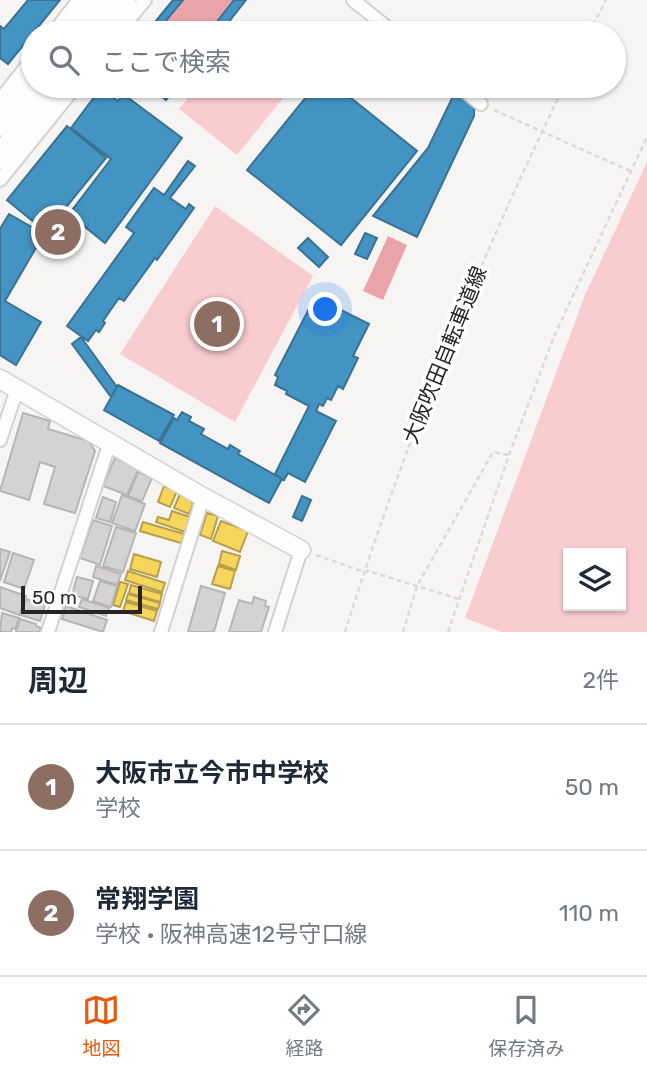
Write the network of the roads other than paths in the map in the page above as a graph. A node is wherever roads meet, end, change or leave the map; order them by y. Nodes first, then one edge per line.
1 (79, 0) edge
2 (99, 0) edge
3 (124, 0) edge
4 (145, 0) edge
5 (353, 0) edge
6 (62, 21) edge
7 (82, 21) edge
8 (107, 21) edge
9 (128, 21) edge
10 (379, 21) edge
11 (21, 69) edge
12 (4, 85) edge
13 (21, 97) edge
14 (46, 98) edge
15 (66, 98) edge
16 (474, 98) edge
17 (0, 100) edge
18 (481, 104) road end
19 (0, 124) edge
20 (0, 157) edge
21 (0, 180) edge
22 (0, 379) edge
23 (17, 389) junction
24 (0, 440) edge
25 (110, 442) junction
26 (203, 497) junction
27 (301, 550) joint
28 (48, 632) edge
29 (161, 632) edge
30 (275, 632) edge

1 - 6 street
2 - 7 highway
3 - 8 highway
4 - 9 street
5 - 10 street
11 - 12 street
12 - 17 street
13 - 19 highway
14 - 20 highway
15 - 21 street
16 - 18 street
22 - 23 street
23 - 24 street
23 - 25 street
25 - 26 street
25 - 28 street
26 - 27 street
26 - 29 street
27 - 30 street

